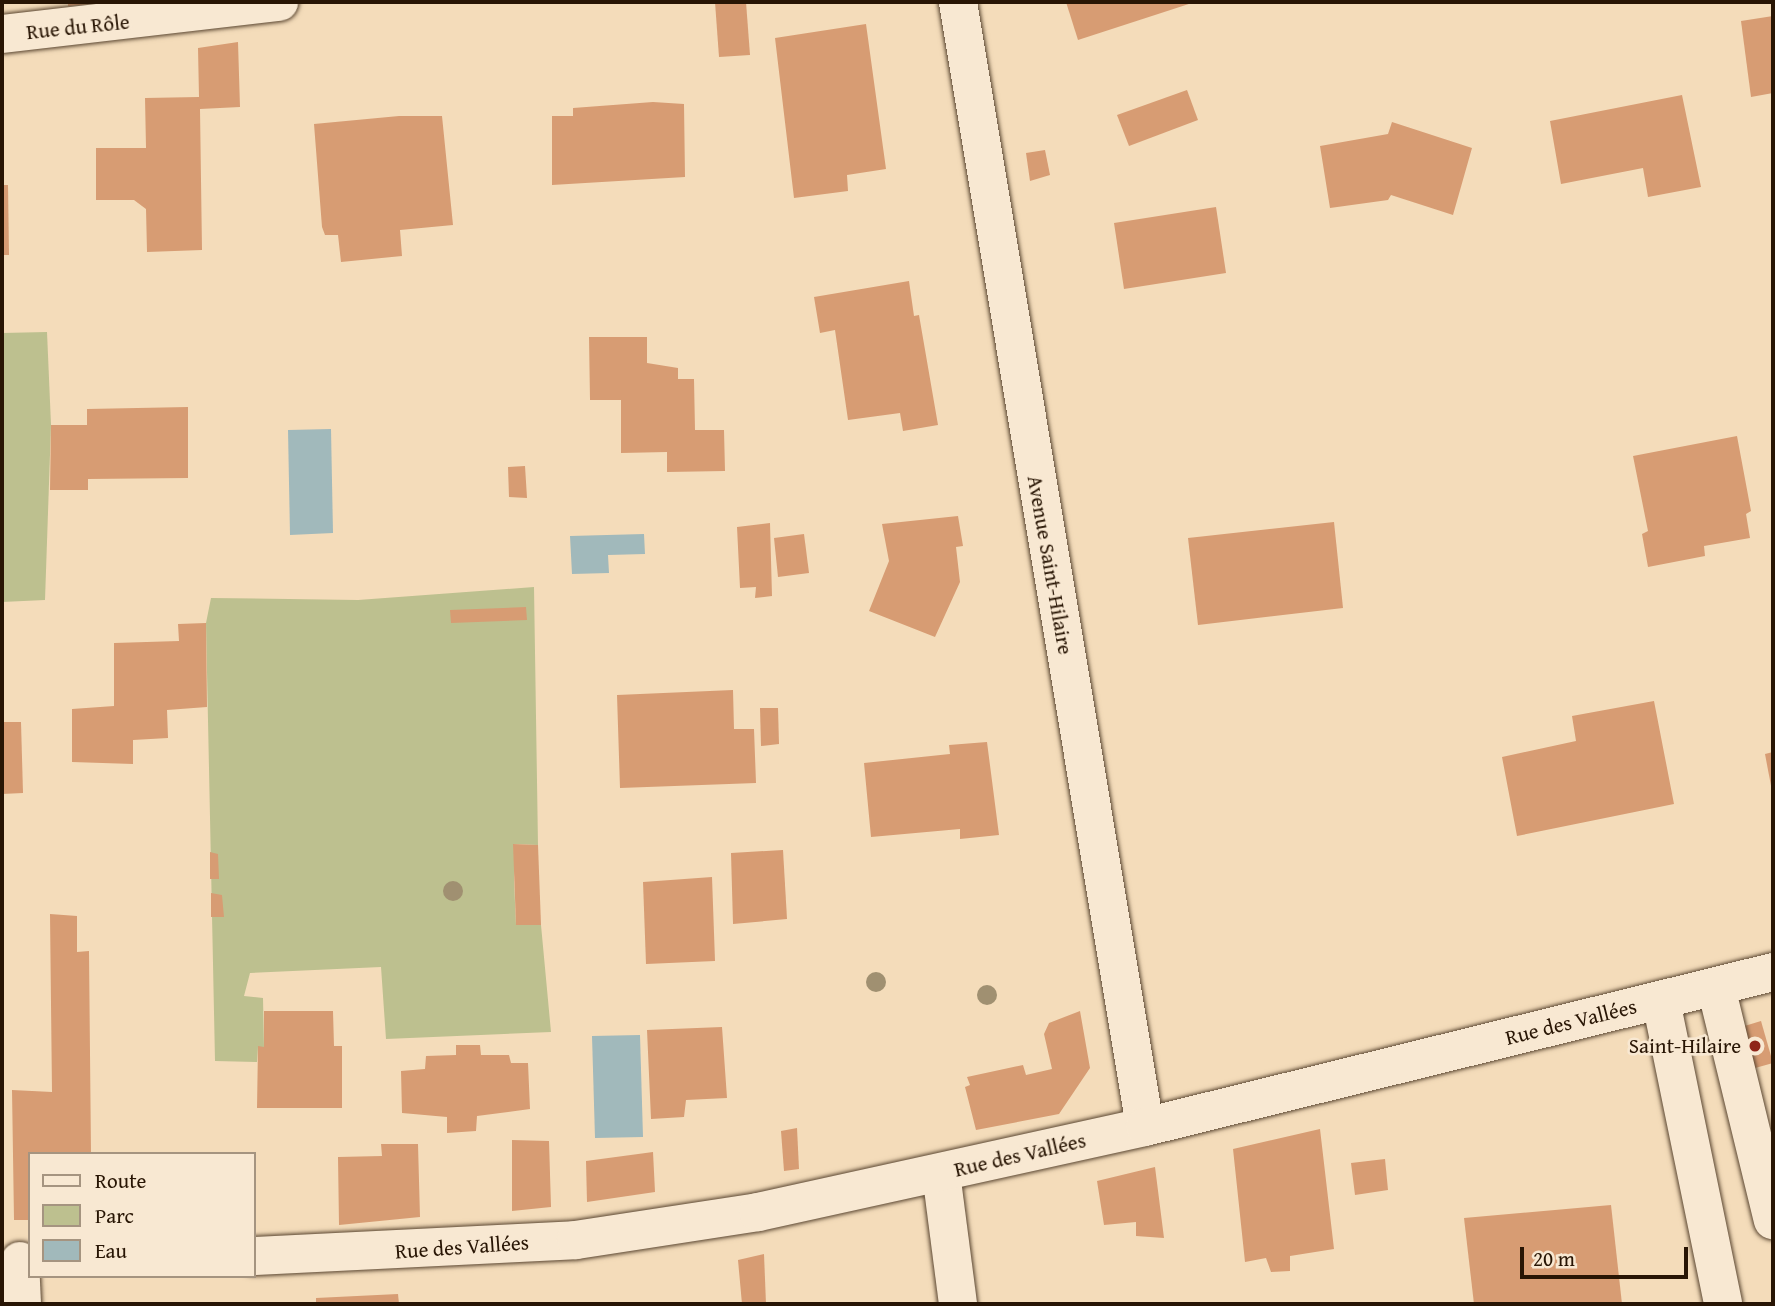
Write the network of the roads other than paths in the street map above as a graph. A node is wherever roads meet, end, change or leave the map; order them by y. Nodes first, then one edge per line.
1 (279, 2) edge
2 (958, 2) edge
3 (2, 34) edge
4 (1773, 972) edge
5 (1716, 986) junction
6 (1661, 1001) junction
7 (1145, 1127) junction
8 (941, 1173) junction
9 (1773, 1220) edge
10 (256, 1256) edge
11 (17, 1261) edge
12 (22, 1304) edge
13 (958, 1304) edge
14 (1723, 1304) edge

1 - 3 street, Rue du Rôle
2 - 7 street, Avenue Saint-Hilaire
4 - 5 street, Rue des Vallées
5 - 6 street, Rue des Vallées
5 - 9 street
6 - 7 street, Rue des Vallées
6 - 14 street
7 - 8 street, Rue des Vallées
8 - 10 street, Rue des Vallées
8 - 13 street
11 - 12 street

